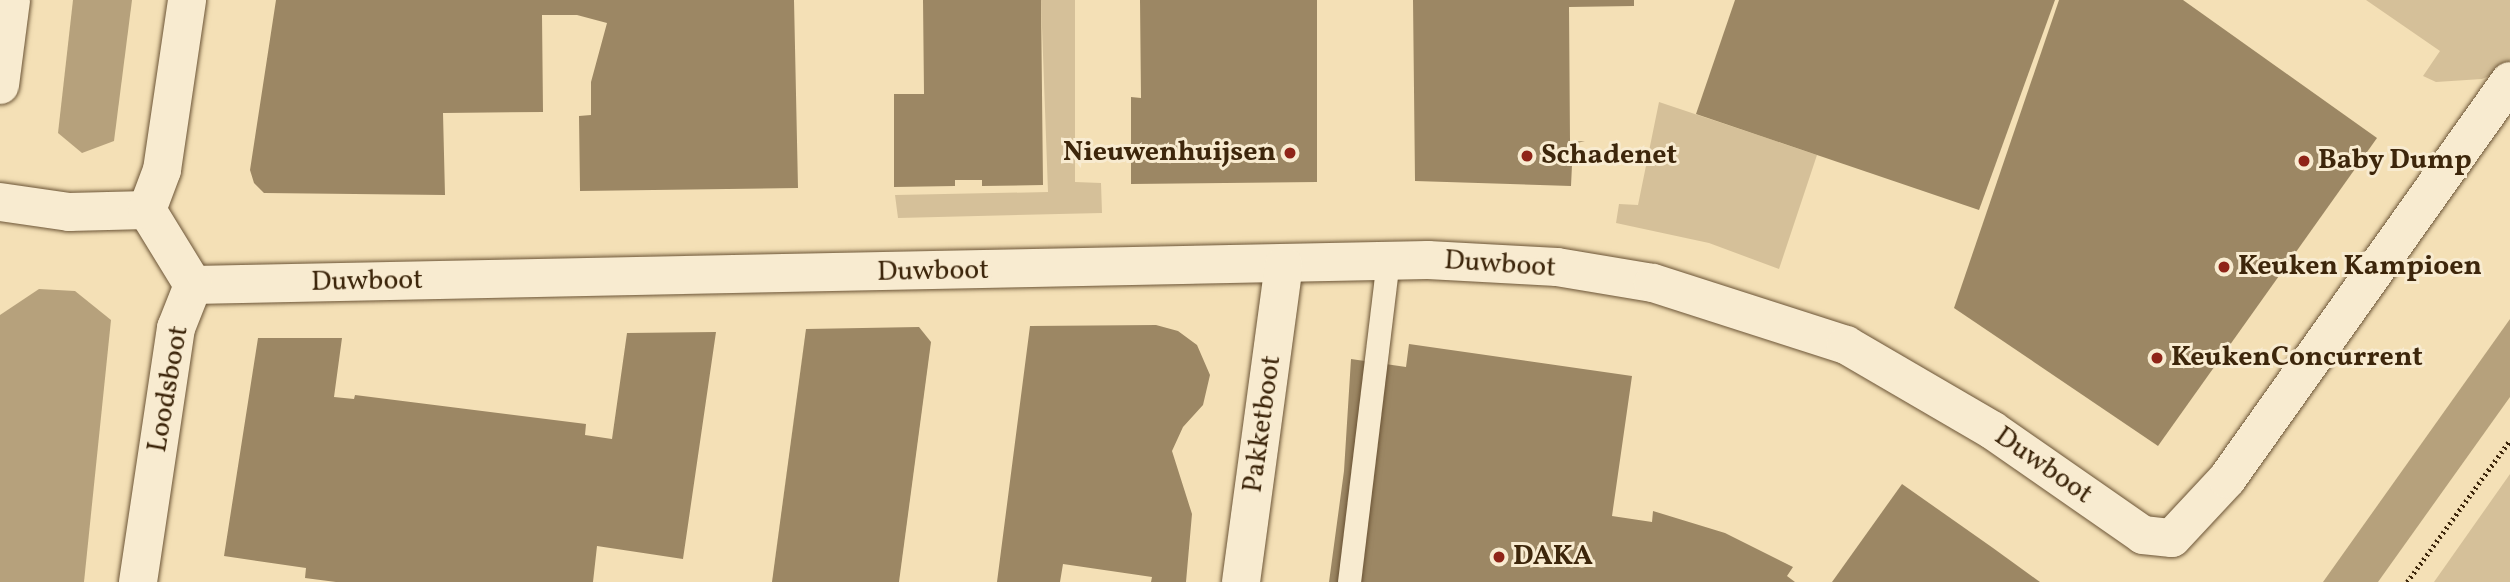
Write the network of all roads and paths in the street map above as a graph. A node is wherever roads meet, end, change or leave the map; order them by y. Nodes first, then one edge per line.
1 (11, 0) edge
2 (187, 0) edge
3 (2510, 81) edge
4 (0, 85) edge
5 (0, 202) edge
6 (147, 210) junction
7 (1388, 262) junction
8 (1284, 266) junction
9 (193, 285) junction
10 (2510, 440) edge
11 (138, 582) edge
12 (1241, 582) edge
13 (1349, 582) edge
14 (2407, 582) edge

1 - 4 street
2 - 6 street
3 - 7 street, Duwboot
5 - 6 street
6 - 9 street
7 - 8 street, Duwboot
7 - 13 lane
8 - 9 street, Duwboot
8 - 12 street, Pakketboot
9 - 11 street, Loodsboot
10 - 14 path

